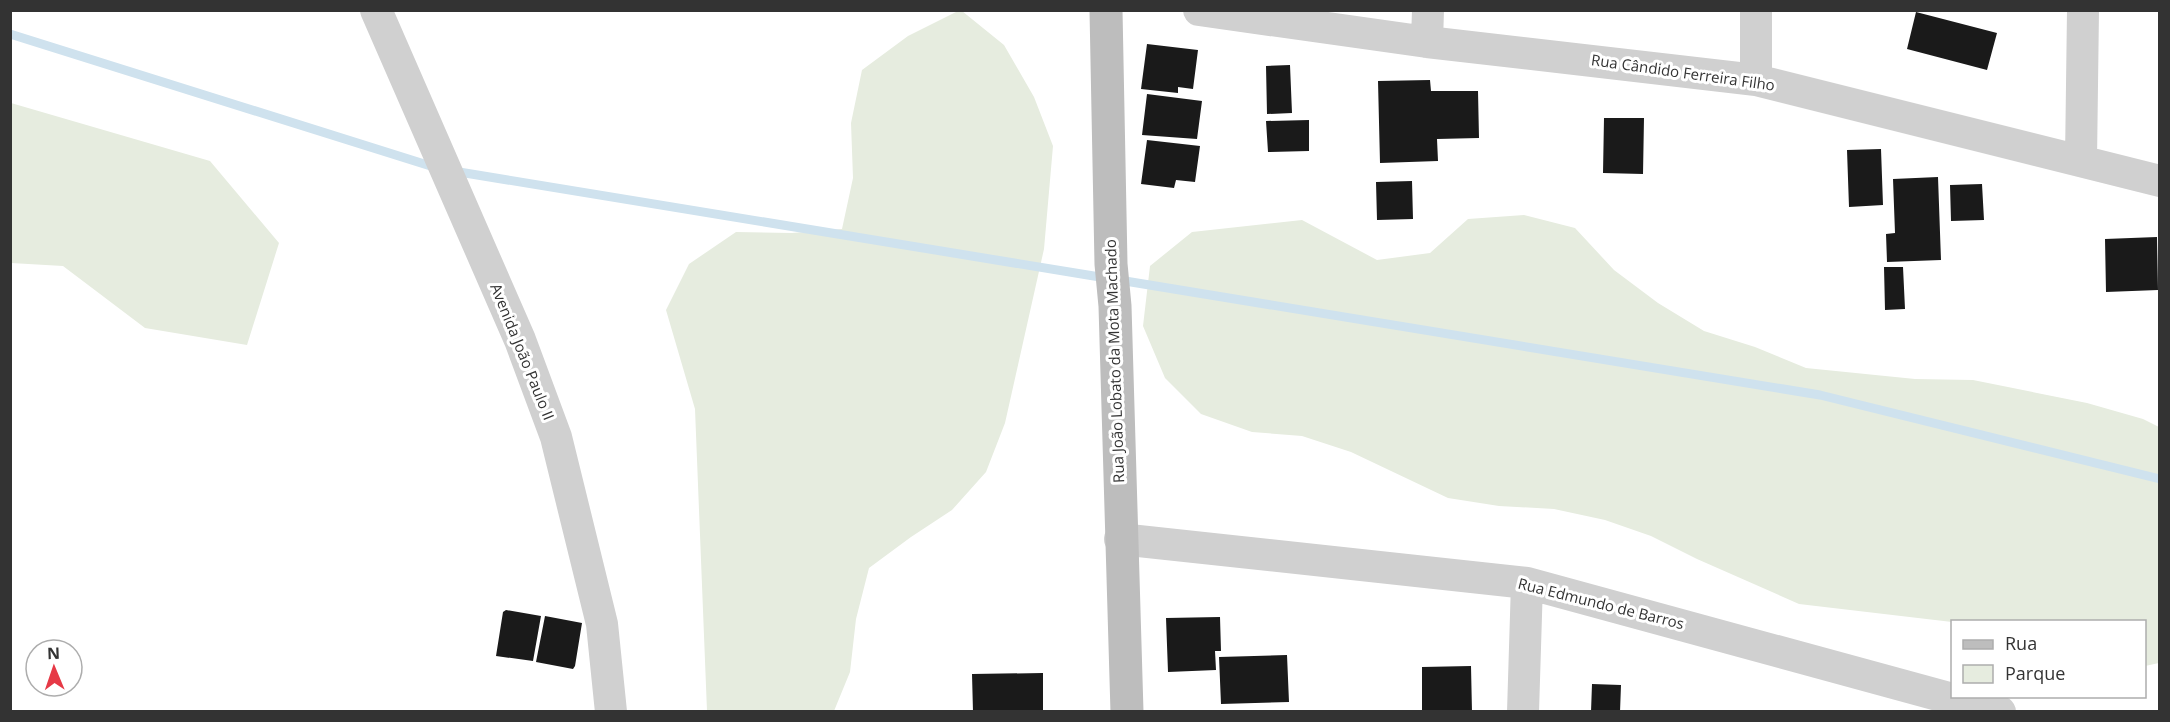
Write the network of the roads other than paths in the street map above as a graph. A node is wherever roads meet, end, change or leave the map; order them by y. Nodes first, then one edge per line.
1 (376, 10) edge
2 (1106, 10) edge
3 (1199, 10) edge
4 (1428, 10) edge
5 (1756, 10) edge
6 (2083, 10) edge
7 (1427, 42) junction
8 (1756, 80) junction
9 (2081, 160) junction
10 (2160, 181) edge
11 (1120, 539) junction
12 (1527, 583) junction
13 (1969, 707) edge
14 (611, 711) edge
15 (1127, 711) edge
16 (1523, 711) edge
17 (2000, 711) edge

1 - 14 street, Avenida João Paulo II
2 - 11 main road, Rua João Lobato da Mota Machado
3 - 7 street, Rua Cândido Ferreira Filho
4 - 7 street
5 - 8 street
6 - 9 street
7 - 8 street, Rua Cândido Ferreira Filho
8 - 9 street, Rua Cândido Ferreira Filho
9 - 10 street, Rua Cândido Ferreira Filho
11 - 12 street, Rua Edmundo de Barros
11 - 15 main road, Rua João Lobato da Mota Machado
12 - 13 street, Rua Edmundo de Barros
12 - 16 street
13 - 17 street, Rua Edmundo de Barros

